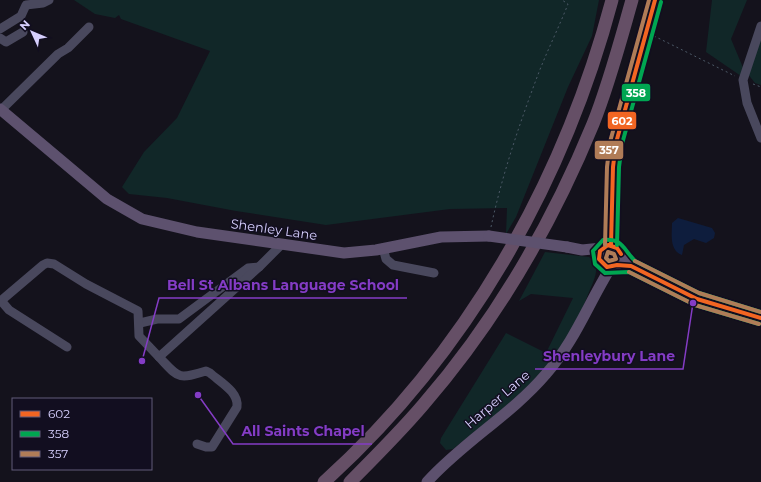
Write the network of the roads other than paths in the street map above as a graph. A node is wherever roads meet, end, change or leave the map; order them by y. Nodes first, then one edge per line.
1 (49, 0) edge
2 (612, 0) edge
3 (632, 0) edge
4 (655, 0) edge
5 (24, 3) edge
6 (761, 26) edge
7 (89, 27) dead end
8 (0, 29) edge
9 (23, 32) dead end
10 (0, 38) edge
11 (1, 110) edge
12 (761, 138) edge
13 (281, 245) junction
14 (607, 247) junction
15 (384, 248) junction
16 (582, 250) junction
17 (610, 262) junction
18 (259, 267) junction
19 (434, 273) dead end
20 (761, 318) edge
21 (140, 323) junction
22 (67, 347) dead end
23 (159, 357) junction
24 (197, 444) dead end
25 (324, 482) edge
26 (350, 482) edge
27 (427, 482) edge

1 - 5 lane
2 - 25 highway
3 - 26 highway
4 - 14 main road, Harper Lane
5 - 8 lane
6 - 12 lane
7 - 11 lane
9 - 10 lane
11 - 13 main road, Shenley Lane
13 - 15 main road, Shenley Lane
13 - 18 lane
14 - 16 main road, Shenley Lane
14 - 17 main road, Harper Lane
14 - 17 main road
15 - 16 main road, Shenley Lane, bridge
15 - 19 lane
16 - 17 main road, Shenley Lane
17 - 20 main road
17 - 27 main road, Harper Lane
18 - 21 lane
18 - 23 lane
21 - 22 lane
21 - 23 lane
23 - 24 lane

